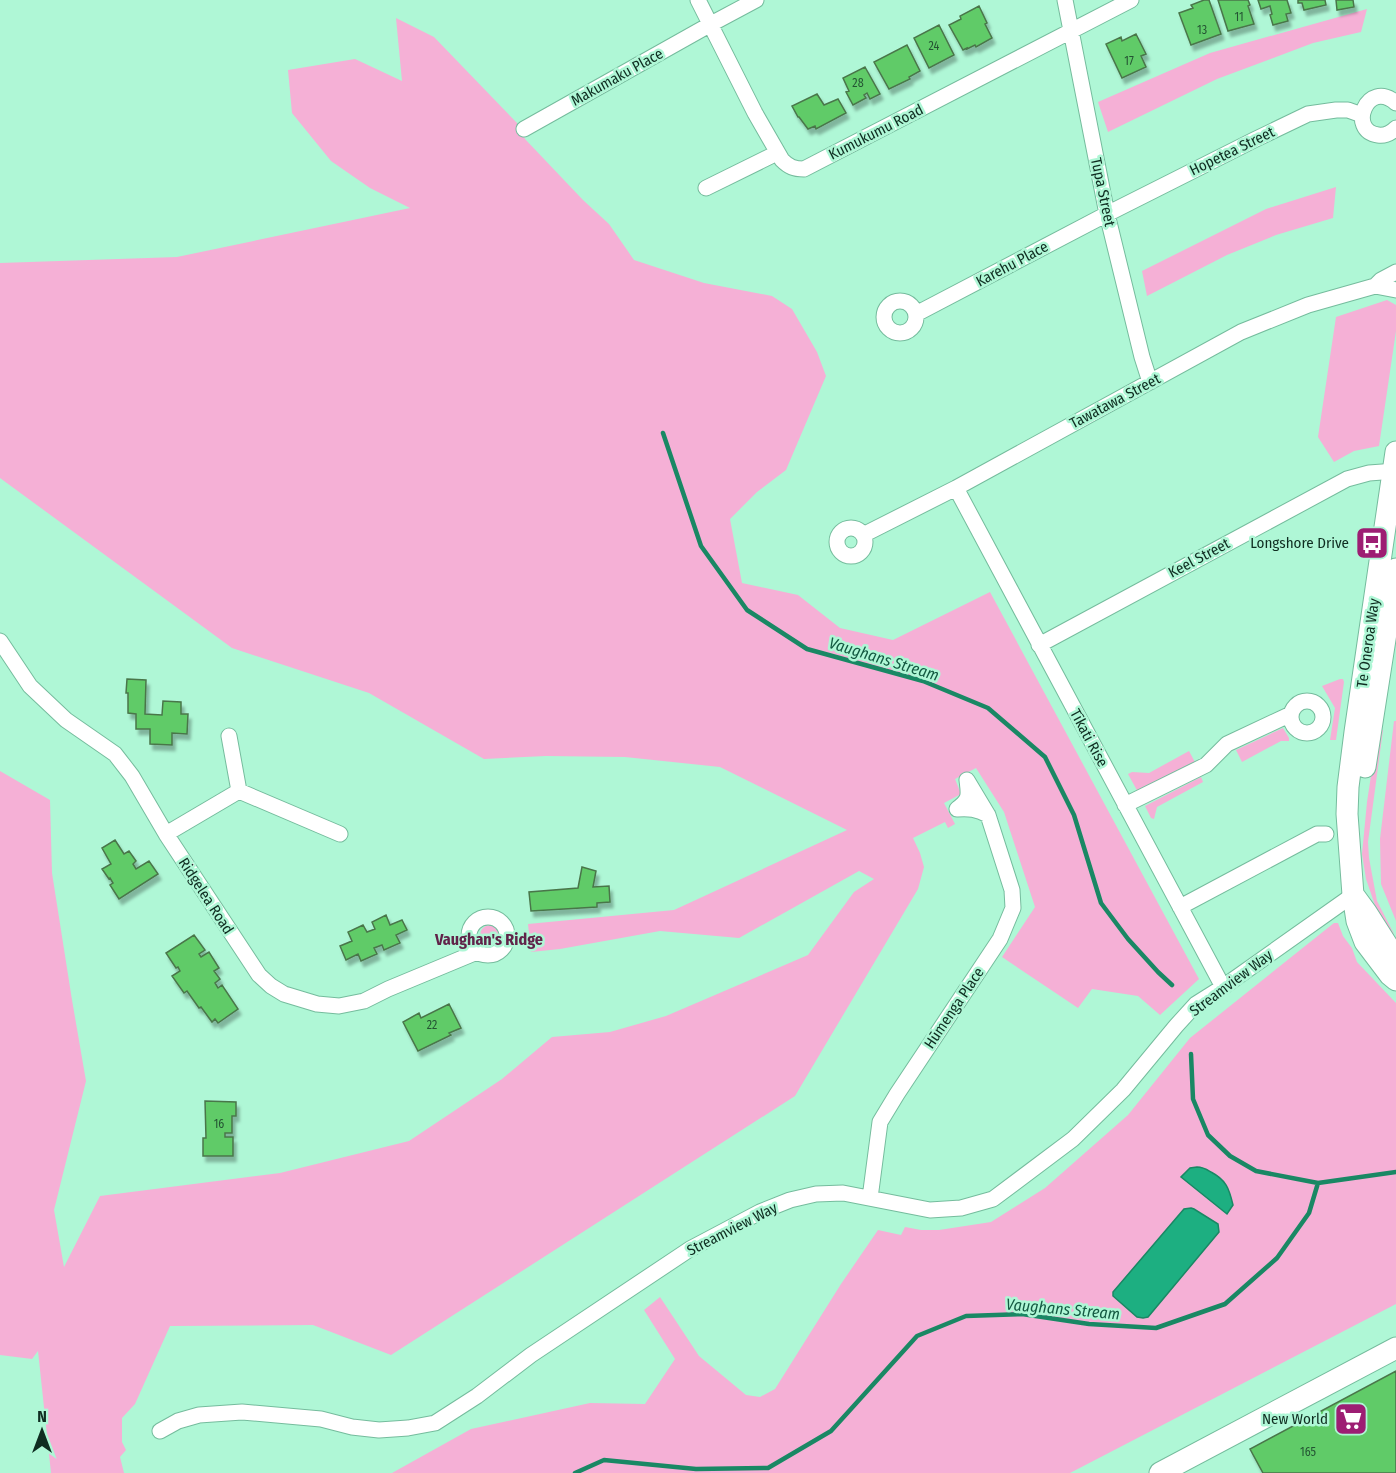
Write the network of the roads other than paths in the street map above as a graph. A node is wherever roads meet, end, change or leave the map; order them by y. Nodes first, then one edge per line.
1 (698, 0) edge
2 (756, 0) edge
3 (1065, 0) edge
4 (1131, 0) edge
5 (711, 24) junction
6 (1071, 31) junction
7 (1396, 103) edge
8 (1362, 115) junction
9 (1396, 128) edge
10 (524, 129) dead end
11 (777, 153) junction
12 (706, 188) dead end
13 (1107, 214) junction
14 (1396, 272) edge
15 (1375, 286) junction
16 (1396, 290) edge
17 (916, 314) dead end
18 (1150, 382) junction
19 (1395, 465) edge
20 (956, 488) junction
21 (863, 535) dead end
22 (1396, 569) edge
23 (1384, 634) edge
24 (0, 641) edge
25 (1039, 645) junction
26 (1291, 714) dead end
27 (229, 736) dead end
28 (239, 791) junction
29 (1125, 806) junction
30 (988, 815) dead end
31 (166, 834) junction
32 (340, 834) dead end
33 (1326, 834) dead end
34 (1353, 895) junction
35 (1180, 907) junction
36 (477, 952) dead end
37 (1396, 959) edge
38 (1396, 980) edge
39 (1223, 987) junction
40 (870, 1198) junction
41 (1396, 1348) edge
42 (160, 1431) dead end
43 (1160, 1473) edge

1 - 5 street, Kumukumu Road
2 - 5 street, Makumaku Place
3 - 6 street, Tupa Street
4 - 6 street, Kumukumu Road
5 - 10 street, Makumaku Place
5 - 11 street, Kumukumu Road
6 - 11 street, Kumukumu Road
6 - 13 street, Tupa Street
7 - 8 street
8 - 9 street
8 - 13 street, Hopetea Street
11 - 12 street
13 - 17 street, Karehu Place
13 - 18 street, Tupa Street
14 - 15 street, Tawatawa Street
15 - 16 street, Tawatawa Street
15 - 18 street, Tawatawa Street
18 - 20 street, Tawatawa Street
19 - 23 street, Te Oneroa Way
19 - 25 street, Keel Street
20 - 21 street, Tawatawa Street
20 - 25 street, Tīkati Rise
22 - 23 street, Te Oneroa Way
23 - 34 street, Te Oneroa Way
24 - 31 street, Ridgelea Road
25 - 29 street, Tīkati Rise
26 - 29 street
27 - 28 street
28 - 31 street
28 - 32 street
29 - 35 street, Tīkati Rise
30 - 40 street, Hūmenga Place
31 - 36 street, Ridgelea Road
33 - 35 street
34 - 37 street
34 - 38 street, Te Oneroa Way
34 - 39 street, Streamview Way
35 - 39 street, Tīkati Rise
39 - 40 street, Streamview Way
40 - 42 street, Streamview Way
41 - 43 street

